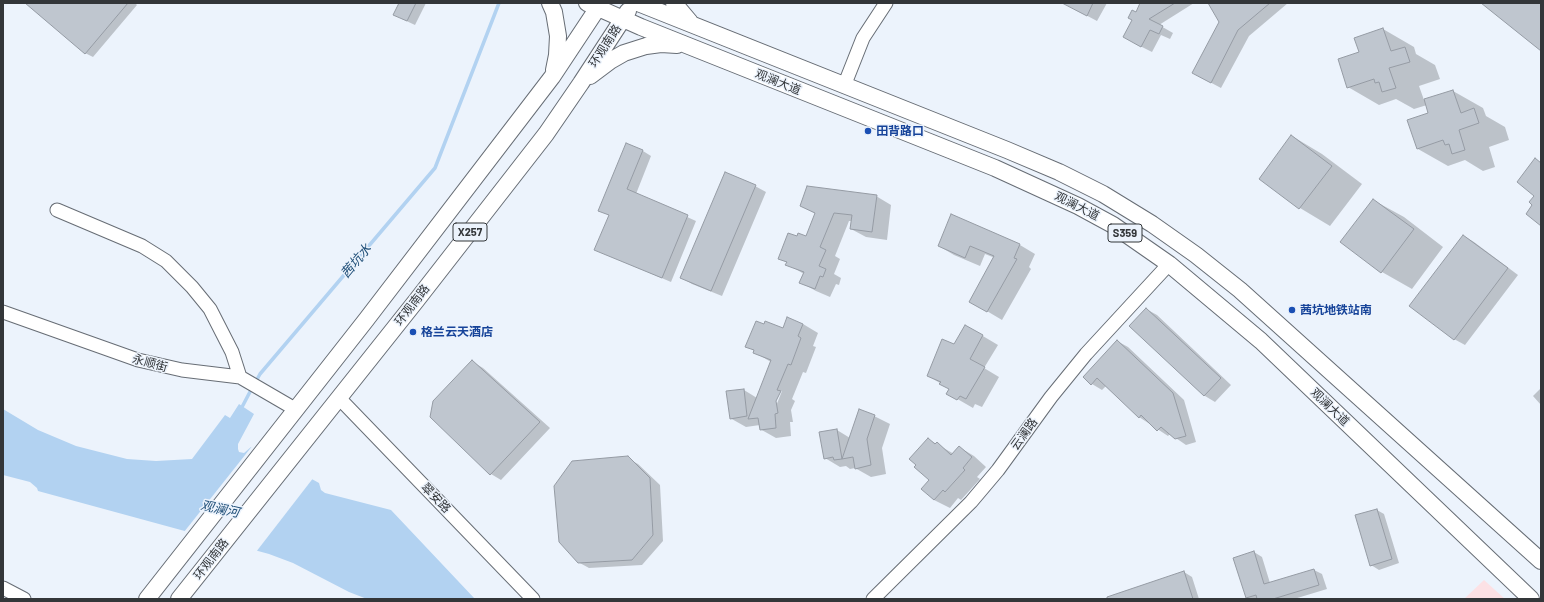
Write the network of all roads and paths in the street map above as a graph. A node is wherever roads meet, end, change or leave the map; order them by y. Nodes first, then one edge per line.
1 (550, 3) edge
2 (633, 3) edge
3 (638, 3) edge
4 (674, 3) edge
5 (886, 3) edge
6 (595, 5) edge
7 (623, 19) junction
8 (700, 28) junction
9 (687, 46) junction
10 (552, 76) junction
11 (581, 84) junction
12 (844, 86) junction
13 (58, 210) dead end
14 (1169, 264) junction
15 (3, 312) edge
16 (244, 379) junction
17 (339, 398) junction
18 (295, 409) junction
19 (176, 561) junction
20 (1541, 561) edge
21 (196, 578) junction
22 (3, 588) edge
23 (24, 599) edge
24 (147, 599) edge
25 (179, 599) edge
26 (533, 599) edge
27 (873, 599) edge
28 (1531, 599) edge

1 - 10 main road
2 - 7 main road, 环观南路 / X257
3 - 8 main road, 观澜大道 / S359
4 - 8 main road
5 - 12 street
6 - 7 main road, 观澜大道 / S359
6 - 10 main road, X257
7 - 9 main road, 观澜大道 / S359
7 - 11 main road, 环观南路 / X257
8 - 12 main road, 观澜大道 / S359
9 - 11 main road
9 - 14 main road, 观澜大道 / S359
10 - 18 main road, X257
11 - 17 main road, 环观南路 / X257
12 - 20 main road, 观澜大道 / S359
13 - 16 street
14 - 27 street, 云澜路
14 - 28 main road, 观澜大道 / S359
15 - 16 street, 永顺街
16 - 18 street, 永顺街
17 - 21 main road, 环观南路 / X257
17 - 26 street, 翠安路
18 - 19 main road, X257
19 - 21 main road
19 - 24 main road, X257
21 - 25 main road, 环观南路 / X257
22 - 23 street

